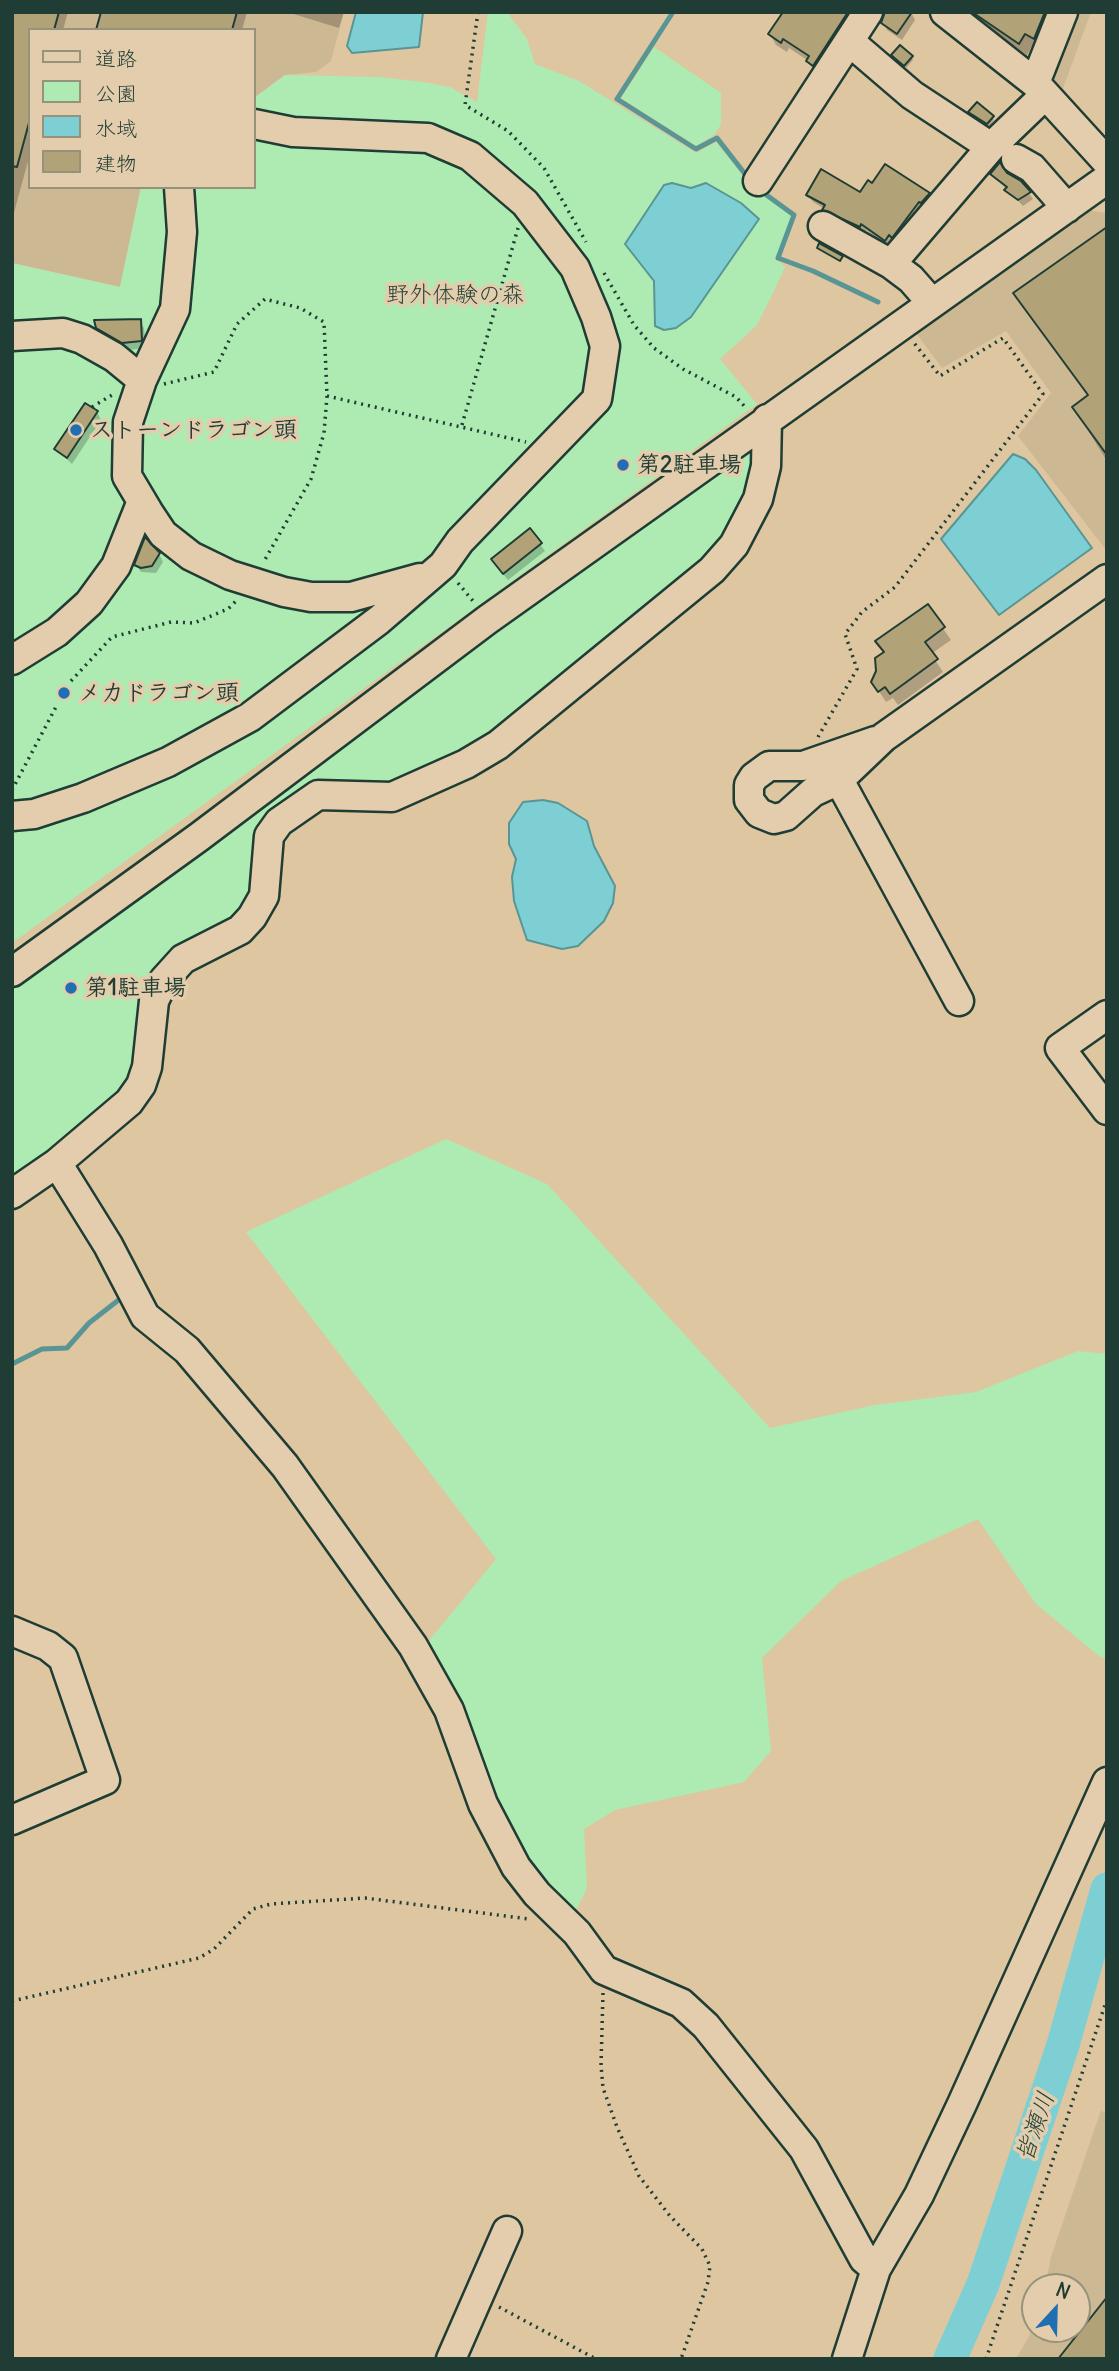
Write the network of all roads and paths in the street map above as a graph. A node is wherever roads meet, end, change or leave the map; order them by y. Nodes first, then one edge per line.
1 (478, 12) edge
2 (868, 12) edge
3 (945, 12) edge
4 (1063, 12) edge
5 (849, 41) junction
6 (1040, 89) junction
7 (256, 124) edge
8 (1004, 153) junction
9 (1107, 162) edge
10 (1107, 180) edge
11 (758, 181) dead end
12 (179, 189) edge
13 (525, 203) junction
14 (1067, 208) junction
15 (823, 226) dead end
16 (592, 253) dead end
17 (891, 264) junction
18 (599, 265) dead end
19 (932, 303) junction
20 (900, 325) junction
21 (12, 336) edge
22 (132, 388) junction
23 (327, 396) junction
24 (92, 407) dead end
25 (763, 421) junction
26 (462, 425) junction
27 (324, 433) dead end
28 (550, 448) junction
29 (142, 501) junction
30 (435, 571) junction
31 (1107, 579) edge
32 (487, 620) junction
33 (12, 660) edge
34 (78, 670) dead end
35 (71, 681) dead end
36 (57, 705) dead end
37 (884, 737) junction
38 (803, 766) junction
39 (839, 780) junction
40 (12, 790) edge
41 (12, 816) edge
42 (12, 972) edge
43 (959, 1002) dead end
44 (1107, 1015) edge
45 (1107, 1110) edge
46 (57, 1163) junction
47 (12, 1194) edge
48 (12, 1631) edge
49 (1107, 1782) edge
50 (12, 1820) edge
51 (566, 1923) junction
52 (604, 1970) junction
53 (1107, 1999) edge
54 (12, 2001) edge
55 (508, 2231) dead end
56 (876, 2269) junction
57 (479, 2296) junction
58 (451, 2359) edge
59 (596, 2359) edge
60 (681, 2359) edge
61 (847, 2359) edge
62 (986, 2359) edge

1 - 16 path
2 - 5 street
3 - 6 street
4 - 6 street
5 - 8 street
5 - 11 street
6 - 8 street
6 - 9 street
7 - 13 street
8 - 14 street
8 - 17 street
10 - 14 street
12 - 22 street
13 - 26 path
13 - 28 street
14 - 19 street
15 - 17 street
17 - 19 street
18 - 25 path
19 - 20 street
20 - 25 street
20 - 38 path
21 - 22 street
22 - 23 path
22 - 24 path
22 - 29 street
23 - 26 path
23 - 27 path
25 - 32 street
25 - 46 street
26 - 28 path
28 - 30 street
29 - 30 street
29 - 33 street
30 - 32 path
30 - 41 street
31 - 37 street
32 - 42 street
34 - 35 path
36 - 40 path
37 - 38 street
37 - 39 street
38 - 39 street
39 - 43 street
44 - 45 street
46 - 47 street
46 - 51 street
48 - 50 street
49 - 56 street
51 - 52 street
51 - 54 path
52 - 56 street
52 - 60 path
53 - 62 path
55 - 57 street
56 - 61 street
57 - 58 street
57 - 59 path

